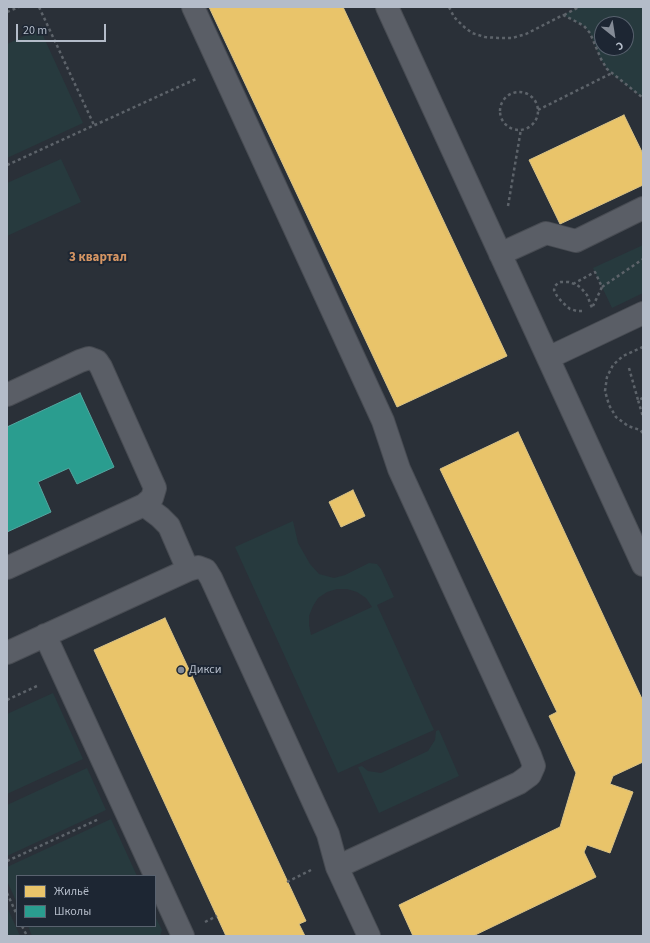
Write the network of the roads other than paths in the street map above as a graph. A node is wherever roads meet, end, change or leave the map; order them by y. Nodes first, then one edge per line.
1 (193, 7) edge
2 (387, 7) edge
3 (643, 208) edge
4 (500, 254) junction
5 (643, 314) edge
6 (548, 358) junction
7 (7, 395) edge
8 (144, 505) junction
9 (643, 565) edge
10 (7, 568) edge
11 (188, 570) junction
12 (45, 635) junction
13 (7, 653) edge
14 (337, 867) junction
15 (155, 875) edge
16 (156, 877) edge
17 (183, 936) edge
18 (368, 936) edge

1 - 14 lane
2 - 4 lane
3 - 4 lane
4 - 6 lane
5 - 6 lane
6 - 9 lane
7 - 8 lane
8 - 10 lane
8 - 11 lane
11 - 12 lane
11 - 14 lane
12 - 13 lane
12 - 15 lane
14 - 18 lane
16 - 17 lane

